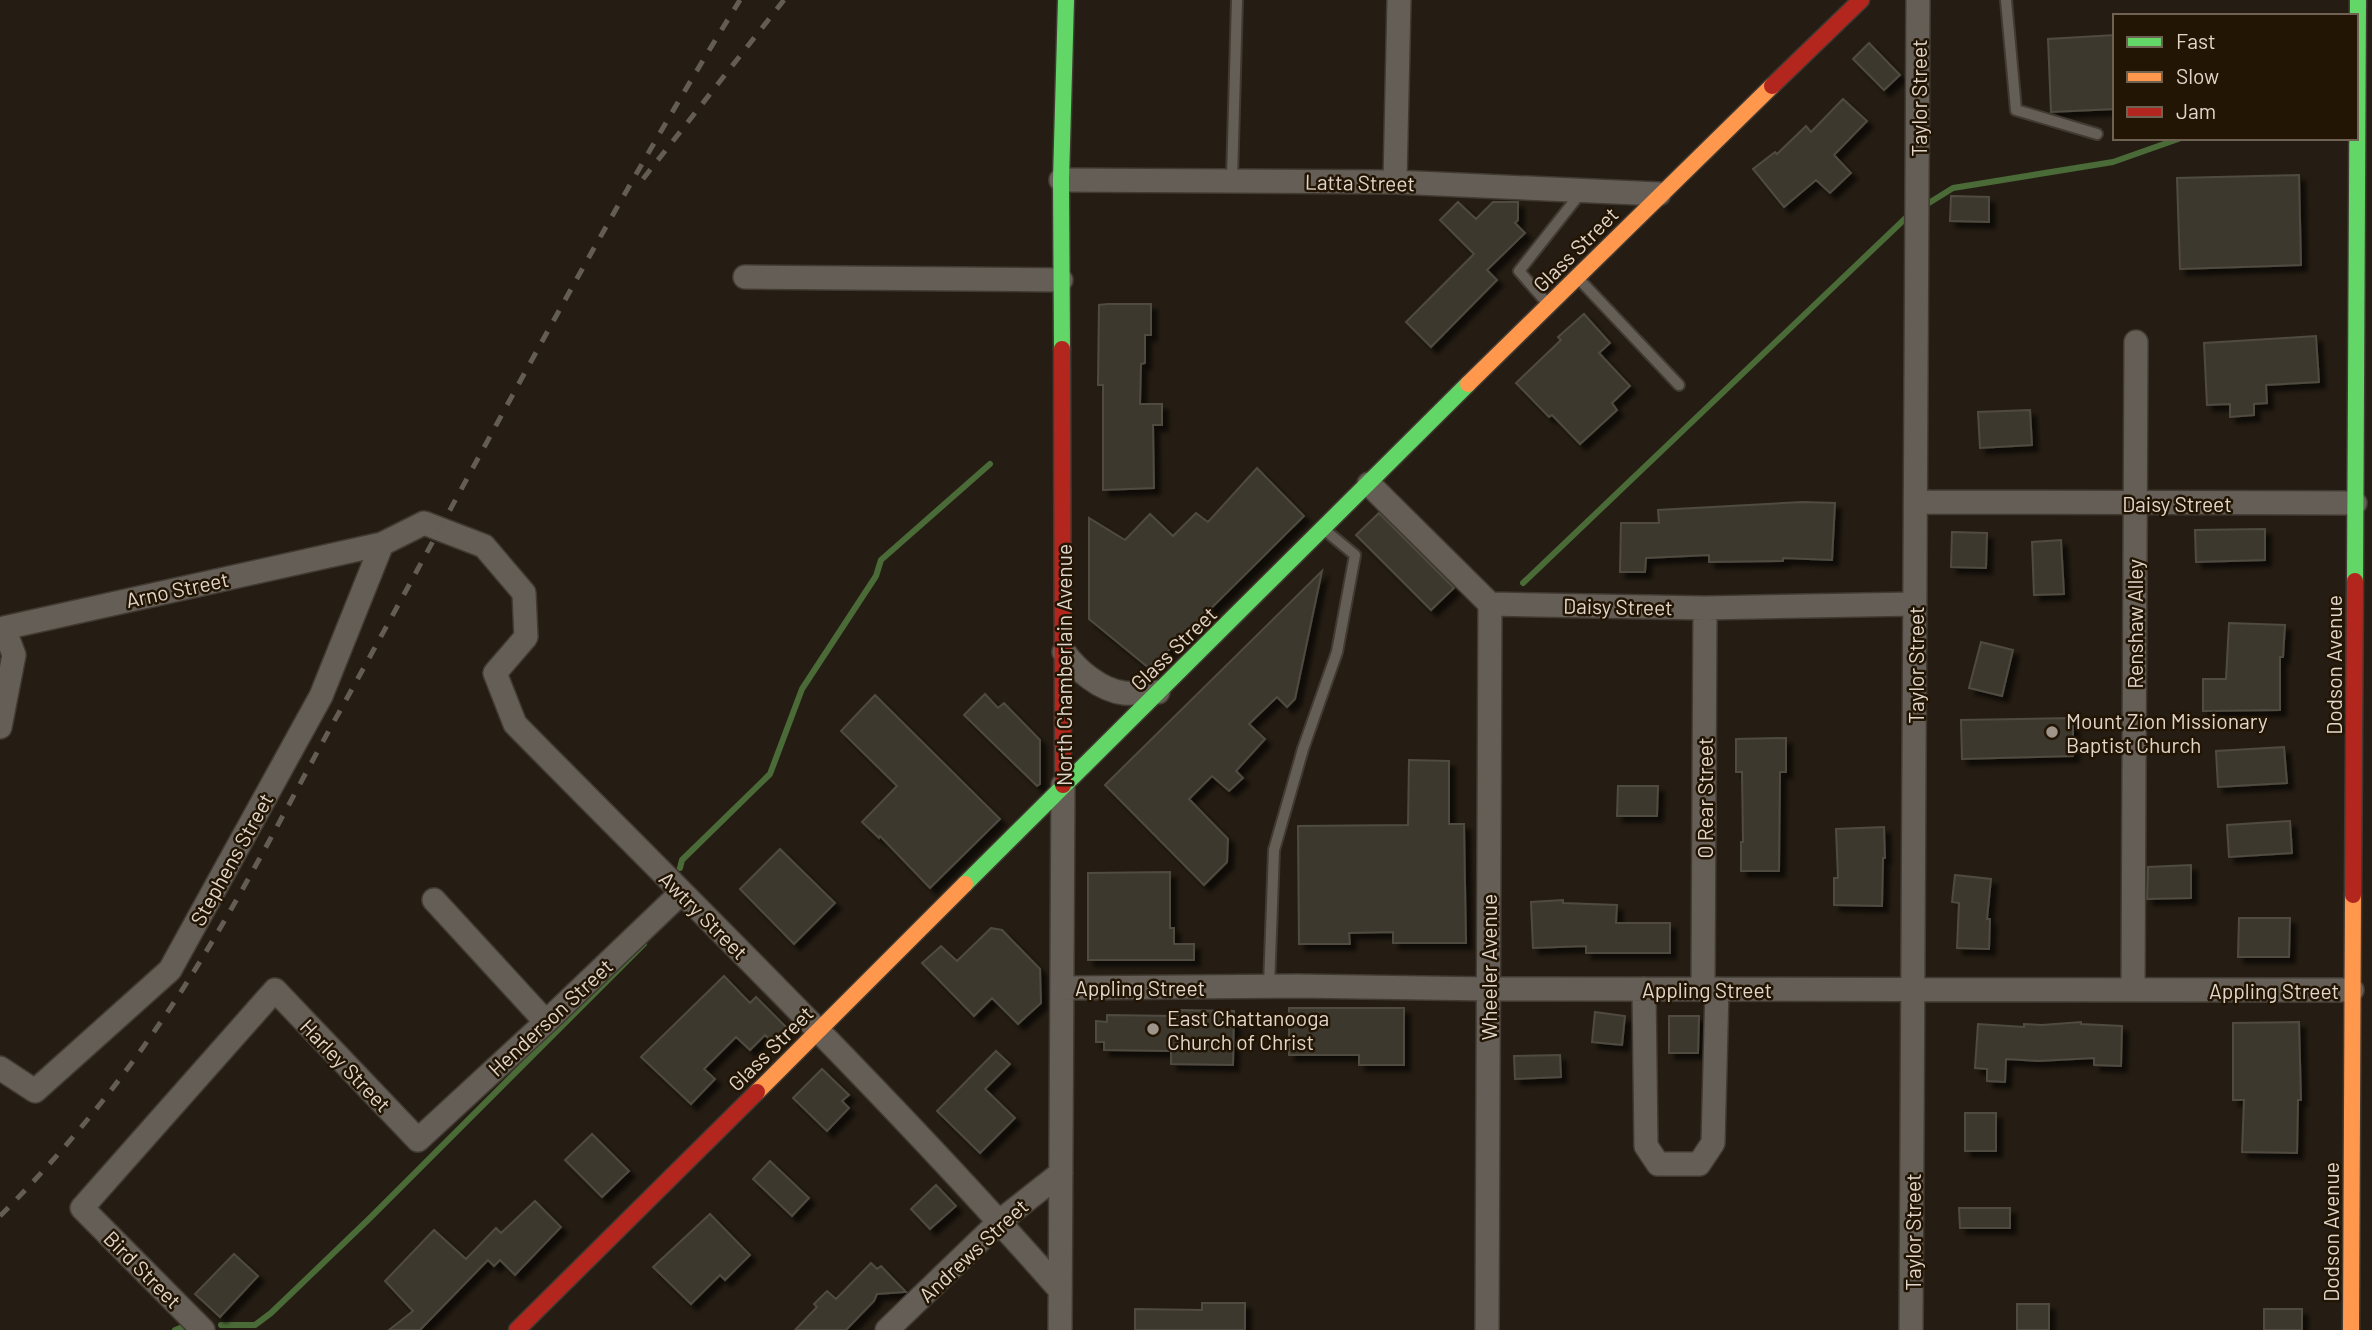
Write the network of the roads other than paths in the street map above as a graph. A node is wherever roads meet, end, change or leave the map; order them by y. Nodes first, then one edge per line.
1 (1066, 0) edge
2 (1237, 0) edge
3 (1399, 0) edge
4 (1861, 0) edge
5 (1918, 0) edge
6 (2006, 0) edge
7 (2358, 0) edge
8 (2362, 61) edge
9 (2358, 91) edge
10 (2097, 134) dead end
11 (2357, 140) edge
12 (1061, 180) junction
13 (1232, 180) junction
14 (1395, 182) junction
15 (1584, 190) junction
16 (1659, 194) junction
17 (745, 277) dead end
18 (1577, 277) junction
19 (1061, 280) junction
20 (1549, 305) junction
21 (2136, 342) dead end
22 (1679, 385) dead end
23 (1369, 484) junction
24 (1916, 502) junction
25 (2135, 503) junction
26 (2355, 503) junction
27 (1324, 529) junction
28 (447, 530) joint
29 (2363, 534) edge
30 (382, 544) junction
31 (1490, 604) junction
32 (1915, 604) junction
33 (1705, 608) junction
34 (1064, 652) junction
35 (1158, 692) junction
36 (0, 727) edge
37 (1063, 785) junction
38 (681, 893) junction
39 (434, 900) dead end
40 (2362, 960) edge
41 (1269, 986) junction
42 (1062, 988) junction
43 (1488, 989) junction
44 (1644, 989) junction
45 (1710, 989) junction
46 (1913, 989) junction
47 (2133, 990) junction
48 (2353, 990) junction
49 (546, 1022) junction
50 (818, 1030) junction
51 (0, 1068) edge
52 (418, 1140) joint
53 (1061, 1172) junction
54 (82, 1208) joint
55 (1000, 1221) junction
56 (1060, 1290) junction
57 (910, 1319) edge
58 (204, 1330) edge
59 (516, 1330) edge
60 (887, 1330) edge
61 (1060, 1330) edge
62 (1487, 1330) edge
63 (1911, 1330) edge
64 (2351, 1330) edge

1 - 12 street, North Chamberlain Avenue
2 - 13 lane
3 - 14 street
4 - 16 street, Glass Street
5 - 24 street, Taylor Street
6 - 10 lane
7 - 8 street, Dodson Avenue
8 - 9 street, Dodson Avenue
11 - 26 street, Dodson Avenue
12 - 13 street, Latta Street
12 - 19 street, North Chamberlain Avenue
13 - 14 street, Latta Street
14 - 15 street, Latta Street
15 - 16 street, Latta Street
15 - 20 lane
16 - 18 street, Glass Street
17 - 19 street
18 - 20 street, Glass Street
18 - 22 lane
19 - 34 street, North Chamberlain Avenue
20 - 23 street, Glass Street
21 - 25 street, Renshaw Alley
23 - 27 street, Glass Street
23 - 31 street
24 - 25 street, Daisy Street
24 - 32 street, Taylor Street
25 - 26 street, Daisy Street
25 - 47 street, Renshaw Alley
26 - 29 street, Dodson Avenue
27 - 35 street, Glass Street
27 - 41 lane
28 - 30 street, Arno Street
28 - 38 street, Awtry Street
29 - 40 street, Dodson Avenue
30 - 36 street, Arno Street
30 - 51 street, Stephens Street
31 - 33 street, Daisy Street
31 - 43 street, Wheeler Avenue
32 - 33 street, Daisy Street
32 - 46 street, Taylor Street
33 - 45 street, O Rear Street
34 - 35 street
34 - 37 street, North Chamberlain Avenue
35 - 37 street, Glass Street
37 - 42 street, North Chamberlain Avenue
37 - 50 street, Glass Street
38 - 49 street, Henderson Street
38 - 50 street, Awtry Street
39 - 49 street
40 - 48 street, Dodson Avenue
41 - 42 street, Appling Street
41 - 43 street, Appling Street
42 - 53 street, North Chamberlain Avenue
43 - 44 street, Appling Street
43 - 62 street, Wheeler Avenue
44 - 45 street, Appling Street
44 - 45 street, O Rear Street
45 - 46 street, Appling Street
46 - 47 street, Appling Street
46 - 63 street, Taylor Street
47 - 48 street, Appling Street
48 - 64 street, Dodson Avenue
49 - 52 street, Henderson Street
50 - 55 street, Awtry Street
50 - 59 street, Glass Street
52 - 54 street, Harley Street
53 - 55 street, Andrews Street
53 - 56 street, North Chamberlain Avenue
54 - 58 street, Bird Street
55 - 56 street, Awtry Street
55 - 57 street, Andrews Street
56 - 61 street, North Chamberlain Avenue
57 - 60 street, Andrews Street

